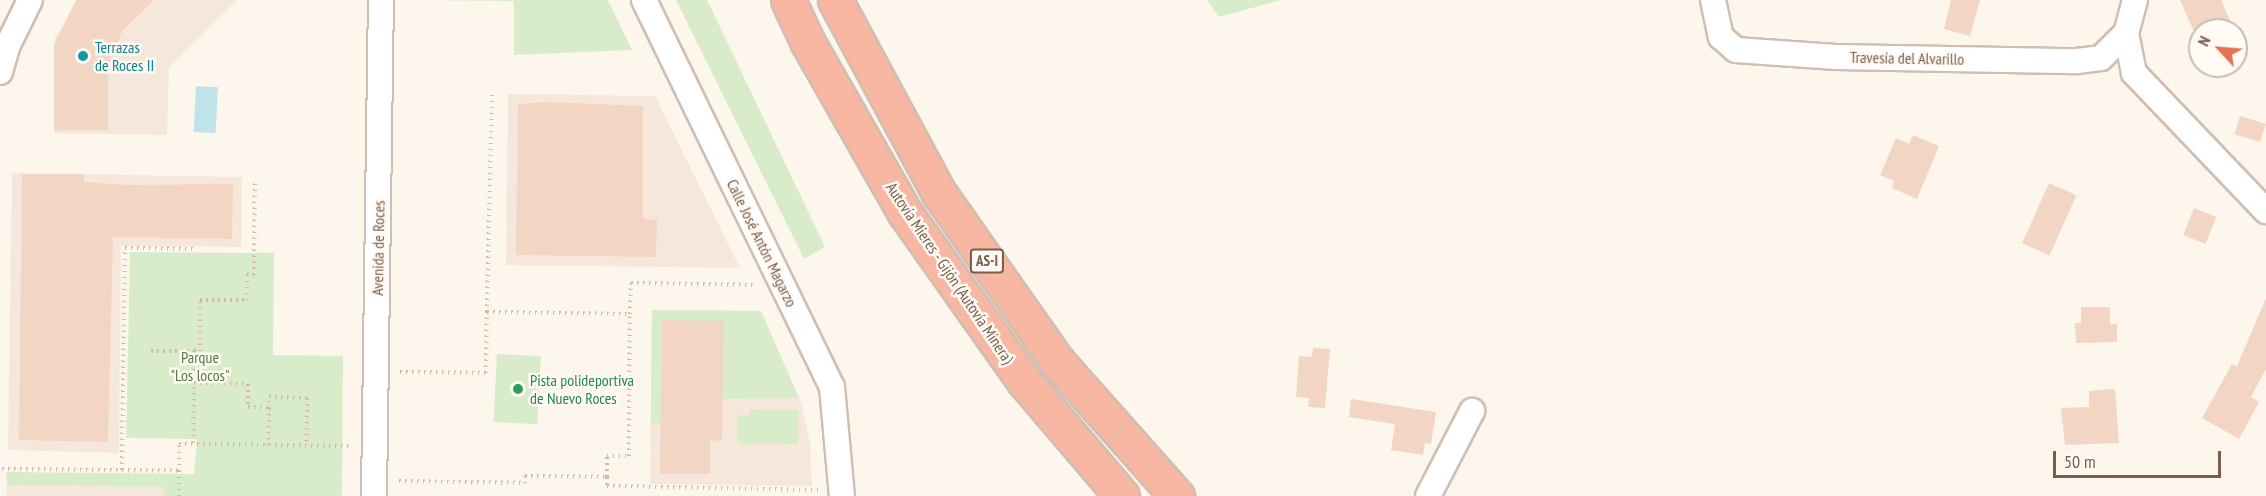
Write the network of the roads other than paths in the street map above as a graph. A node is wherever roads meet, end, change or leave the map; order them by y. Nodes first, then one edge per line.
1 (30, 0) edge
2 (381, 0) edge
3 (644, 0) edge
4 (788, 0) edge
5 (835, 0) edge
6 (1713, 0) edge
7 (2135, 0) edge
8 (2126, 33) junction
9 (0, 72) edge
10 (2266, 212) edge
11 (1472, 411) dead end
12 (831, 493) edge
13 (374, 496) edge
14 (1122, 496) edge
15 (1177, 496) edge
16 (1428, 496) edge

1 - 9 street
2 - 13 street, Avenida de Roces
3 - 12 street, Calle José Antón Magarzo
4 - 14 highway, Autovía Mieres - Gijón (Autovía Minera) / AS-I
5 - 15 highway, AS-I
6 - 8 street, Travesía del Alvarillo
7 - 8 street
8 - 10 street
11 - 16 street

